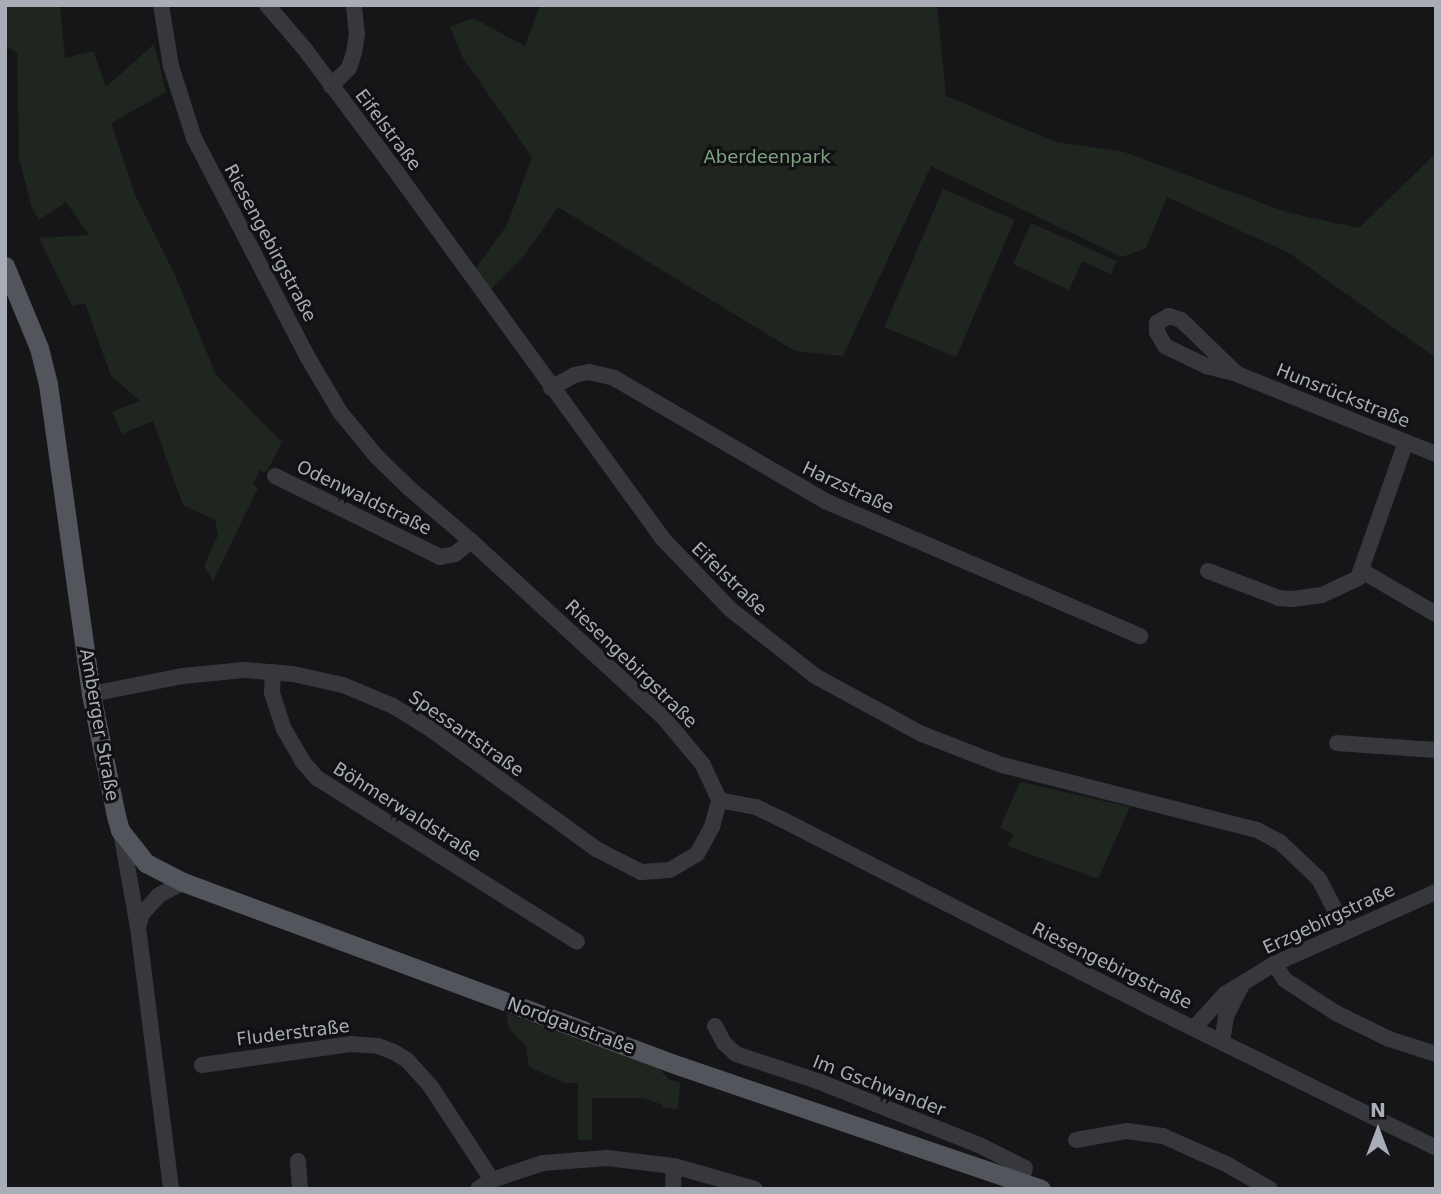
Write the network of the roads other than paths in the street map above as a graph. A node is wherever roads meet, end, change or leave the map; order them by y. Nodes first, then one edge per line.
1 (161, 5) edge
2 (267, 5) edge
3 (354, 5) edge
4 (331, 86) junction
5 (5, 266) edge
6 (1237, 374) junction
7 (551, 388) junction
8 (1406, 442) junction
9 (1436, 454) edge
10 (275, 476) dead end
11 (471, 541) junction
12 (1208, 571) dead end
13 (1362, 571) junction
14 (1436, 614) edge
15 (1140, 636) dead end
16 (273, 672) junction
17 (91, 694) junction
18 (1337, 743) dead end
19 (1436, 750) edge
20 (719, 800) junction
21 (120, 830) junction
22 (183, 882) junction
23 (1436, 892) edge
24 (138, 927) junction
25 (1346, 931) junction
26 (578, 942) dead end
27 (1274, 964) junction
28 (1241, 986) junction
29 (715, 1026) dead end
30 (1195, 1028) junction
31 (1222, 1042) junction
32 (1436, 1054) edge
33 (202, 1065) dead end
34 (1076, 1140) dead end
35 (1436, 1148) edge
36 (298, 1161) dead end
37 (674, 1166) junction
38 (492, 1180) junction
39 (1021, 1181) junction
40 (171, 1189) edge
41 (300, 1189) edge
42 (478, 1189) edge
43 (673, 1189) edge
44 (755, 1189) edge
45 (1041, 1189) edge
46 (1270, 1189) edge

1 - 11 street, Riesengebirgstraße
2 - 4 street, Eifelstraße
3 - 4 street
4 - 7 street, Eifelstraße
5 - 17 main road, Amberger Straße
6 - 6 street, Hunsrückstraße
6 - 8 street, Hunsrückstraße
7 - 15 street, Harzstraße
7 - 25 street, Eifelstraße
8 - 9 street, Hunsrückstraße
8 - 13 street
10 - 11 street, Odenwaldstraße
11 - 20 street, Riesengebirgstraße
12 - 13 street
13 - 14 street
16 - 17 street, Spessartstraße
16 - 20 street, Spessartstraße
16 - 26 street, Böhmerwaldstraße
17 - 21 main road, Amberger Straße
18 - 19 street
20 - 30 street, Riesengebirgstraße
21 - 22 main road, Nordgaustraße
21 - 24 street, Amberger Straße
22 - 24 street
22 - 39 main road, Nordgaustraße
23 - 25 street, Erzgebirgstraße
24 - 40 street, Amberger Straße
25 - 27 street, Erzgebirgstraße
27 - 28 street, Erzgebirgstraße
27 - 32 street
28 - 30 street, Erzgebirgstraße
28 - 31 street
29 - 39 street, Im Gschwander
30 - 31 street, Riesengebirgstraße
31 - 35 street, Riesengebirgstraße
33 - 38 street, Fluderstraße
34 - 46 street
36 - 41 street
37 - 38 street
37 - 43 street
37 - 44 street
38 - 42 street
39 - 45 main road, Nordgaustraße

